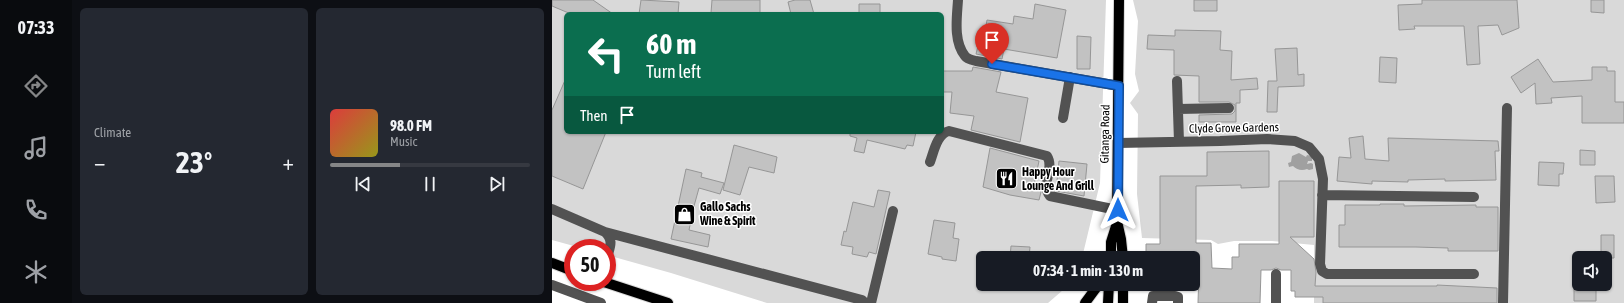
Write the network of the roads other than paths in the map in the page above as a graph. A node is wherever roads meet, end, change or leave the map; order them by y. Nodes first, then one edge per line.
1 (958, 0) edge
2 (1119, 0) edge
3 (1070, 77) junction
4 (1178, 81) dead end
5 (1119, 86) junction
6 (1229, 108) dead end
7 (1507, 108) dead end
8 (1178, 109) junction
9 (1063, 118) dead end
10 (944, 133) edge
11 (943, 134) edge
12 (1179, 142) junction
13 (1118, 143) junction
14 (930, 162) dead end
15 (1322, 196) junction
16 (1474, 197) dead end
17 (552, 209) edge
18 (1118, 210) junction
19 (893, 211) dead end
20 (1117, 221) junction
21 (605, 232) junction
22 (610, 239) edge
23 (1111, 251) edge
24 (1122, 251) edge
25 (552, 263) edge
26 (564, 268) edge
27 (1276, 274) dead end
28 (1474, 274) dead end
29 (552, 285) edge
30 (616, 286) edge
31 (1094, 291) edge
32 (1109, 291) edge
33 (1123, 291) edge
34 (601, 303) edge
35 (668, 303) edge
36 (865, 303) edge
37 (871, 303) edge
38 (1086, 303) edge
39 (1108, 303) edge
40 (1123, 303) edge
41 (1152, 303) edge
42 (1178, 303) edge
43 (1276, 303) edge
44 (1503, 303) edge

1 - 3 street
2 - 5 main road, Gitanga Road
3 - 5 street
3 - 9 street
4 - 8 street
5 - 13 main road, Gitanga Road
6 - 8 street
7 - 44 street
8 - 12 street
10 - 18 street
11 - 14 street
12 - 13 street, Clyde Grove Gardens
12 - 15 street, Clyde Grove Gardens
13 - 18 main road, Gitanga Road
15 - 16 street
15 - 28 street, Clyde Grove Gardens
17 - 21 street
18 - 20 main road, Gitanga Road
19 - 37 street
20 - 23 main road, Gitanga Road
20 - 24 main road, Gitanga Road
21 - 22 street
21 - 36 street
25 - 26 main road
27 - 43 street
29 - 34 street
30 - 35 main road
31 - 38 main road
32 - 39 main road
33 - 40 main road
41 - 42 street

